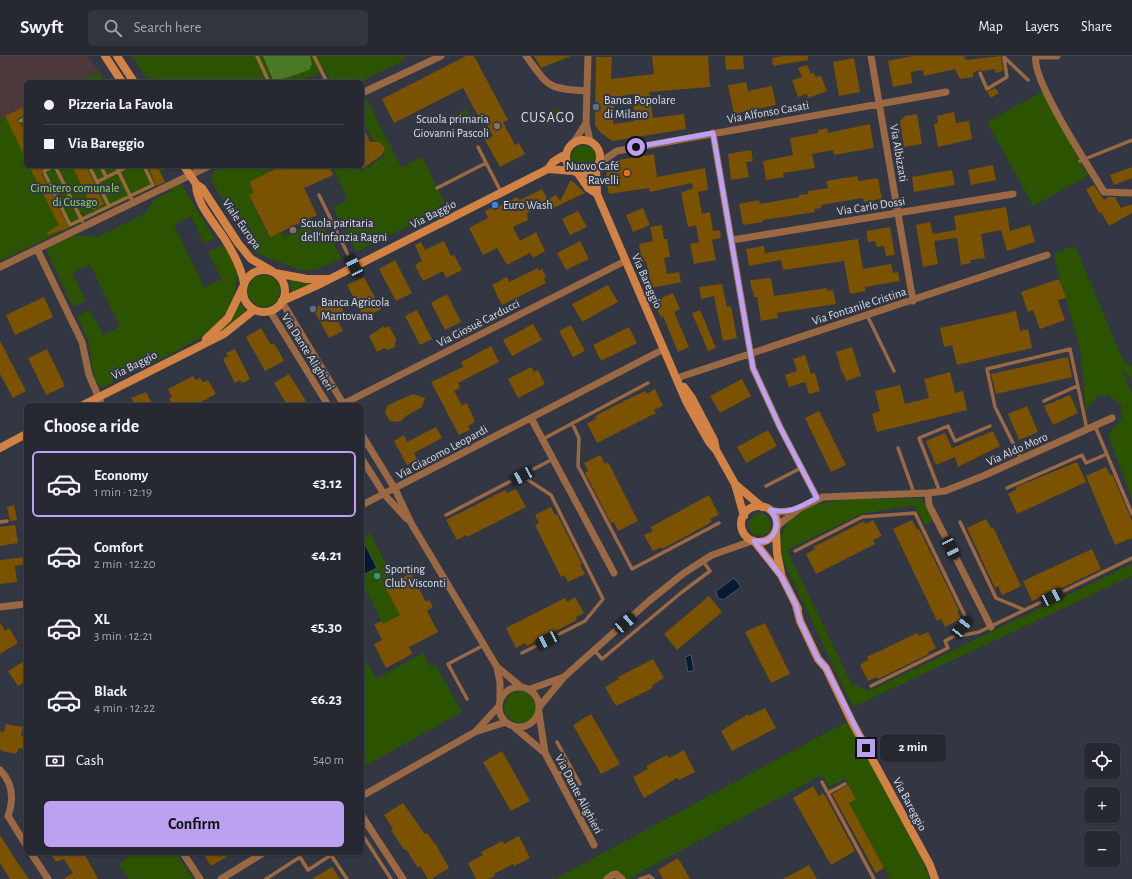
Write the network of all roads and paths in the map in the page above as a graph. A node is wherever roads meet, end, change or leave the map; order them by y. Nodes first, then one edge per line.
1 (105, 56) edge
2 (117, 56) edge
3 (257, 56) edge
4 (314, 56) edge
5 (441, 56) edge
6 (526, 56) edge
7 (588, 56) edge
8 (871, 56) edge
9 (1037, 56) edge
10 (1057, 56) edge
11 (1004, 57) edge
12 (980, 73) dead end
13 (121, 80) edge
14 (133, 80) edge
15 (268, 80) edge
16 (326, 80) edge
17 (1028, 80) dead end
18 (587, 91) junction
19 (364, 92) edge
20 (946, 92) dead end
21 (880, 104) junction
22 (24, 119) edge
23 (20, 121) dead end
24 (586, 123) junction
25 (713, 133) junction
26 (1132, 140) edge
27 (590, 141) junction
28 (574, 142) junction
29 (478, 147) dead end
30 (566, 154) junction
31 (1082, 160) junction
32 (486, 163) junction
33 (597, 165) junction
34 (52, 168) edge
35 (56, 168) edge
36 (90, 168) edge
37 (102, 168) edge
38 (117, 168) edge
39 (125, 168) edge
40 (145, 168) edge
41 (185, 168) edge
42 (205, 168) edge
43 (548, 169) junction
44 (119, 171) junction
45 (575, 172) junction
46 (190, 175) junction
47 (106, 177) junction
48 (97, 182) junction
49 (196, 184) junction
50 (437, 188) dead end
51 (501, 193) junction
52 (1132, 193) edge
53 (597, 194) junction
54 (1014, 194) dead end
55 (319, 195) dead end
56 (132, 199) junction
57 (109, 206) junction
58 (898, 212) junction
59 (83, 223) junction
60 (732, 240) junction
61 (37, 249) junction
62 (1047, 255) dead end
63 (625, 261) junction
64 (354, 266) junction
65 (0, 267) edge
66 (274, 272) junction
67 (328, 279) junction
68 (244, 285) junction
69 (912, 301) junction
70 (282, 302) junction
71 (254, 310) junction
72 (270, 311) junction
73 (867, 315) junction
74 (195, 347) junction
75 (664, 349) junction
76 (751, 352) junction
77 (894, 371) dead end
78 (677, 378) junction
79 (648, 383) dead end
80 (1077, 386) junction
81 (97, 397) junction
82 (1044, 401) dead end
83 (86, 403) edge
84 (101, 403) edge
85 (327, 403) edge
86 (342, 403) edge
87 (347, 403) edge
88 (532, 418) junction
89 (1112, 418) dead end
90 (572, 423) junction
91 (990, 426) dead end
92 (1095, 426) junction
93 (1088, 430) junction
94 (24, 435) edge
95 (364, 437) edge
96 (543, 439) junction
97 (0, 448) edge
98 (898, 448) dead end
99 (1107, 454) junction
100 (553, 459) junction
101 (1022, 459) junction
102 (364, 462) edge
103 (801, 468) junction
104 (522, 476) junction
105 (735, 484) junction
106 (766, 486) dead end
107 (1007, 488) dead end
108 (395, 489) junction
109 (940, 492) junction
110 (914, 493) junction
111 (928, 493) junction
112 (384, 494) junction
113 (817, 498) junction
114 (364, 504) edge
115 (762, 507) junction
116 (800, 508) junction
117 (770, 510) junction
118 (1132, 514) edge
119 (446, 515) dead end
120 (744, 516) junction
121 (7, 521) dead end
122 (0, 522) edge
123 (960, 522) dead end
124 (411, 523) junction
125 (719, 523) dead end
126 (776, 528) junction
127 (753, 541) junction
128 (795, 551) dead end
129 (1132, 558) edge
130 (703, 561) junction
131 (614, 573) dead end
132 (781, 576) junction
133 (24, 604) edge
134 (0, 607) edge
135 (1025, 610) junction
136 (991, 627) junction
137 (956, 634) junction
138 (484, 645) junction
139 (594, 650) junction
140 (522, 652) dead end
141 (497, 667) junction
142 (564, 677) junction
143 (520, 686) junction
144 (871, 686) dead end
145 (530, 689) junction
146 (467, 699) dead end
147 (499, 703) junction
148 (539, 709) junction
149 (509, 724) junction
150 (475, 732) junction
151 (557, 742) dead end
152 (545, 753) junction
153 (570, 767) junction
154 (0, 770) edge
155 (556, 775) junction
156 (822, 782) dead end
157 (580, 784) dead end
158 (845, 784) dead end
159 (828, 793) junction
160 (364, 795) edge
161 (4, 816) edge
162 (364, 819) edge
163 (370, 828) junction
164 (364, 832) edge
165 (364, 837) edge
166 (24, 842) edge
167 (594, 845) dead end
168 (32, 855) edge
169 (184, 855) edge
170 (260, 855) edge
171 (930, 865) junction
172 (48, 879) edge
173 (200, 879) edge
174 (221, 879) edge
175 (266, 879) edge
176 (347, 879) edge
177 (391, 879) edge
178 (403, 879) edge
179 (607, 879) edge
180 (622, 879) edge
181 (640, 879) edge
182 (653, 879) edge
183 (874, 879) edge
184 (935, 879) edge
185 (940, 879) edge

1 - 13 street
2 - 14 street
3 - 15 lane
4 - 16 lane
5 - 19 street
6 - 18 street
7 - 18 street
8 - 21 street, Via Albizzati
9 - 10 street
9 - 31 street
11 - 12 lane
11 - 17 lane
18 - 24 street
20 - 21 street, Via Alfonso Casati
21 - 25 street, Via Alfonso Casati
21 - 58 street, Via Albizzati
22 - 23 lane
24 - 27 street
24 - 28 street
25 - 33 street, Via Alfonso Casati
25 - 60 street
26 - 31 lane
27 - 28 street
27 - 33 street
28 - 30 street
29 - 32 lane
30 - 43 street, Via Baggio
30 - 45 street
31 - 52 street
32 - 50 lane
32 - 51 lane
33 - 45 street
33 - 53 street, Via Bareggio
34 - 59 lane
35 - 59 lane
36 - 48 lane
37 - 47 lane
38 - 44 lane
39 - 44 lane
40 - 56 lane
41 - 46 street, Viale Europa
42 - 46 street
43 - 45 street
43 - 51 street, Via Baggio
44 - 47 lane
44 - 56 lane
45 - 53 street, Via Bareggio
46 - 49 street, Viale Europa
46 - 56 street
47 - 48 lane
48 - 57 lane
49 - 66 street, Viale Europa
49 - 68 street, Viale Europa
51 - 64 street, Via Baggio
53 - 63 street, Via Bareggio
54 - 58 street, Via Carlo Dossi
55 - 64 lane
56 - 57 lane
56 - 59 street
57 - 59 lane
58 - 60 street, Via Carlo Dossi
58 - 69 street, Via Albizzati
59 - 61 street
60 - 76 street
61 - 65 street
61 - 81 street
62 - 69 street, Via Fontanile Cristina
63 - 75 street, Via Bareggio
63 - 87 street, Via Giosuè Carducci
64 - 67 street, Via Baggio
66 - 67 street, Via Baggio
66 - 68 street
66 - 70 street
67 - 70 street, Via Baggio
68 - 71 street
68 - 74 street, Via Baggio
69 - 73 street, Via Fontanile Cristina
70 - 72 street
70 - 86 street, Via Dante Alighieri
71 - 72 street
71 - 74 street, Via Baggio
72 - 85 street, Via Dante Alighieri
73 - 76 street, Via Fontanile Cristina
73 - 77 lane
74 - 81 street, Via Baggio
75 - 78 street, Via Bareggio
75 - 88 street, Via Giacomo Leopardi
76 - 78 street, Via Fontanile Cristina
76 - 103 street
78 - 105 street, Via Bareggio
79 - 90 lane
80 - 82 lane
80 - 93 lane
80 - 101 lane
81 - 83 street, Via Baggio
81 - 84 street
88 - 96 street
88 - 108 street, Via Giacomo Leopardi
89 - 92 street, Via Aldo Moro
90 - 96 lane
90 - 125 lane
91 - 109 lane
92 - 93 street, Via Aldo Moro
92 - 99 lane
93 - 101 street, Via Aldo Moro
94 - 97 street
95 - 108 street
96 - 100 street
98 - 110 lane
99 - 107 lane
99 - 118 lane
100 - 104 lane
100 - 131 street
101 - 109 street, Via Aldo Moro
102 - 112 street
103 - 106 lane
103 - 113 street
104 - 119 lane
104 - 140 lane
105 - 115 street, Via Bareggio
105 - 120 street, Via Bareggio
108 - 112 street, Via Giacomo Leopardi
108 - 124 street
109 - 111 street, Via Aldo Moro
110 - 111 street, Via Aldo Moro
110 - 113 street, Via Aldo Moro
111 - 136 street
112 - 114 street, Via Giacomo Leopardi
112 - 124 street
113 - 116 street, Via Aldo Moro
115 - 117 street, Via Bareggio
115 - 120 street
116 - 117 street
116 - 126 street
117 - 126 street, Via Bareggio
120 - 127 street, Via Bareggio
121 - 122 lane
123 - 135 lane
124 - 138 street
126 - 127 street
126 - 132 street, Via Bareggio
127 - 130 street
127 - 132 street, Via Bareggio
128 - 137 lane
129 - 135 lane
130 - 139 street
130 - 139 lane
132 - 171 street, Via Bareggio
133 - 134 street
135 - 136 lane
136 - 137 lane
137 - 144 lane
138 - 141 street
138 - 146 lane
139 - 142 street
141 - 143 street
141 - 147 street
142 - 145 street
142 - 148 street
143 - 145 street
143 - 147 street
145 - 148 street
147 - 149 street
147 - 150 street
148 - 149 street
148 - 152 street, Via Dante Alighieri
149 - 150 street
149 - 152 street, Via Dante Alighieri
150 - 160 street
151 - 153 lane
152 - 155 street, Via Dante Alighieri
153 - 155 lane
153 - 157 lane
154 - 161 street
155 - 167 street, Via Dante Alighieri
156 - 159 lane
158 - 159 lane
159 - 183 lane
161 - 166 street
162 - 163 street
163 - 164 lane
163 - 178 street
165 - 177 lane
168 - 172 street
169 - 173 street
170 - 174 street
171 - 184 street, Via Bareggio
171 - 185 street, Via Bareggio
175 - 176 lane
179 - 180 street
181 - 182 lane

